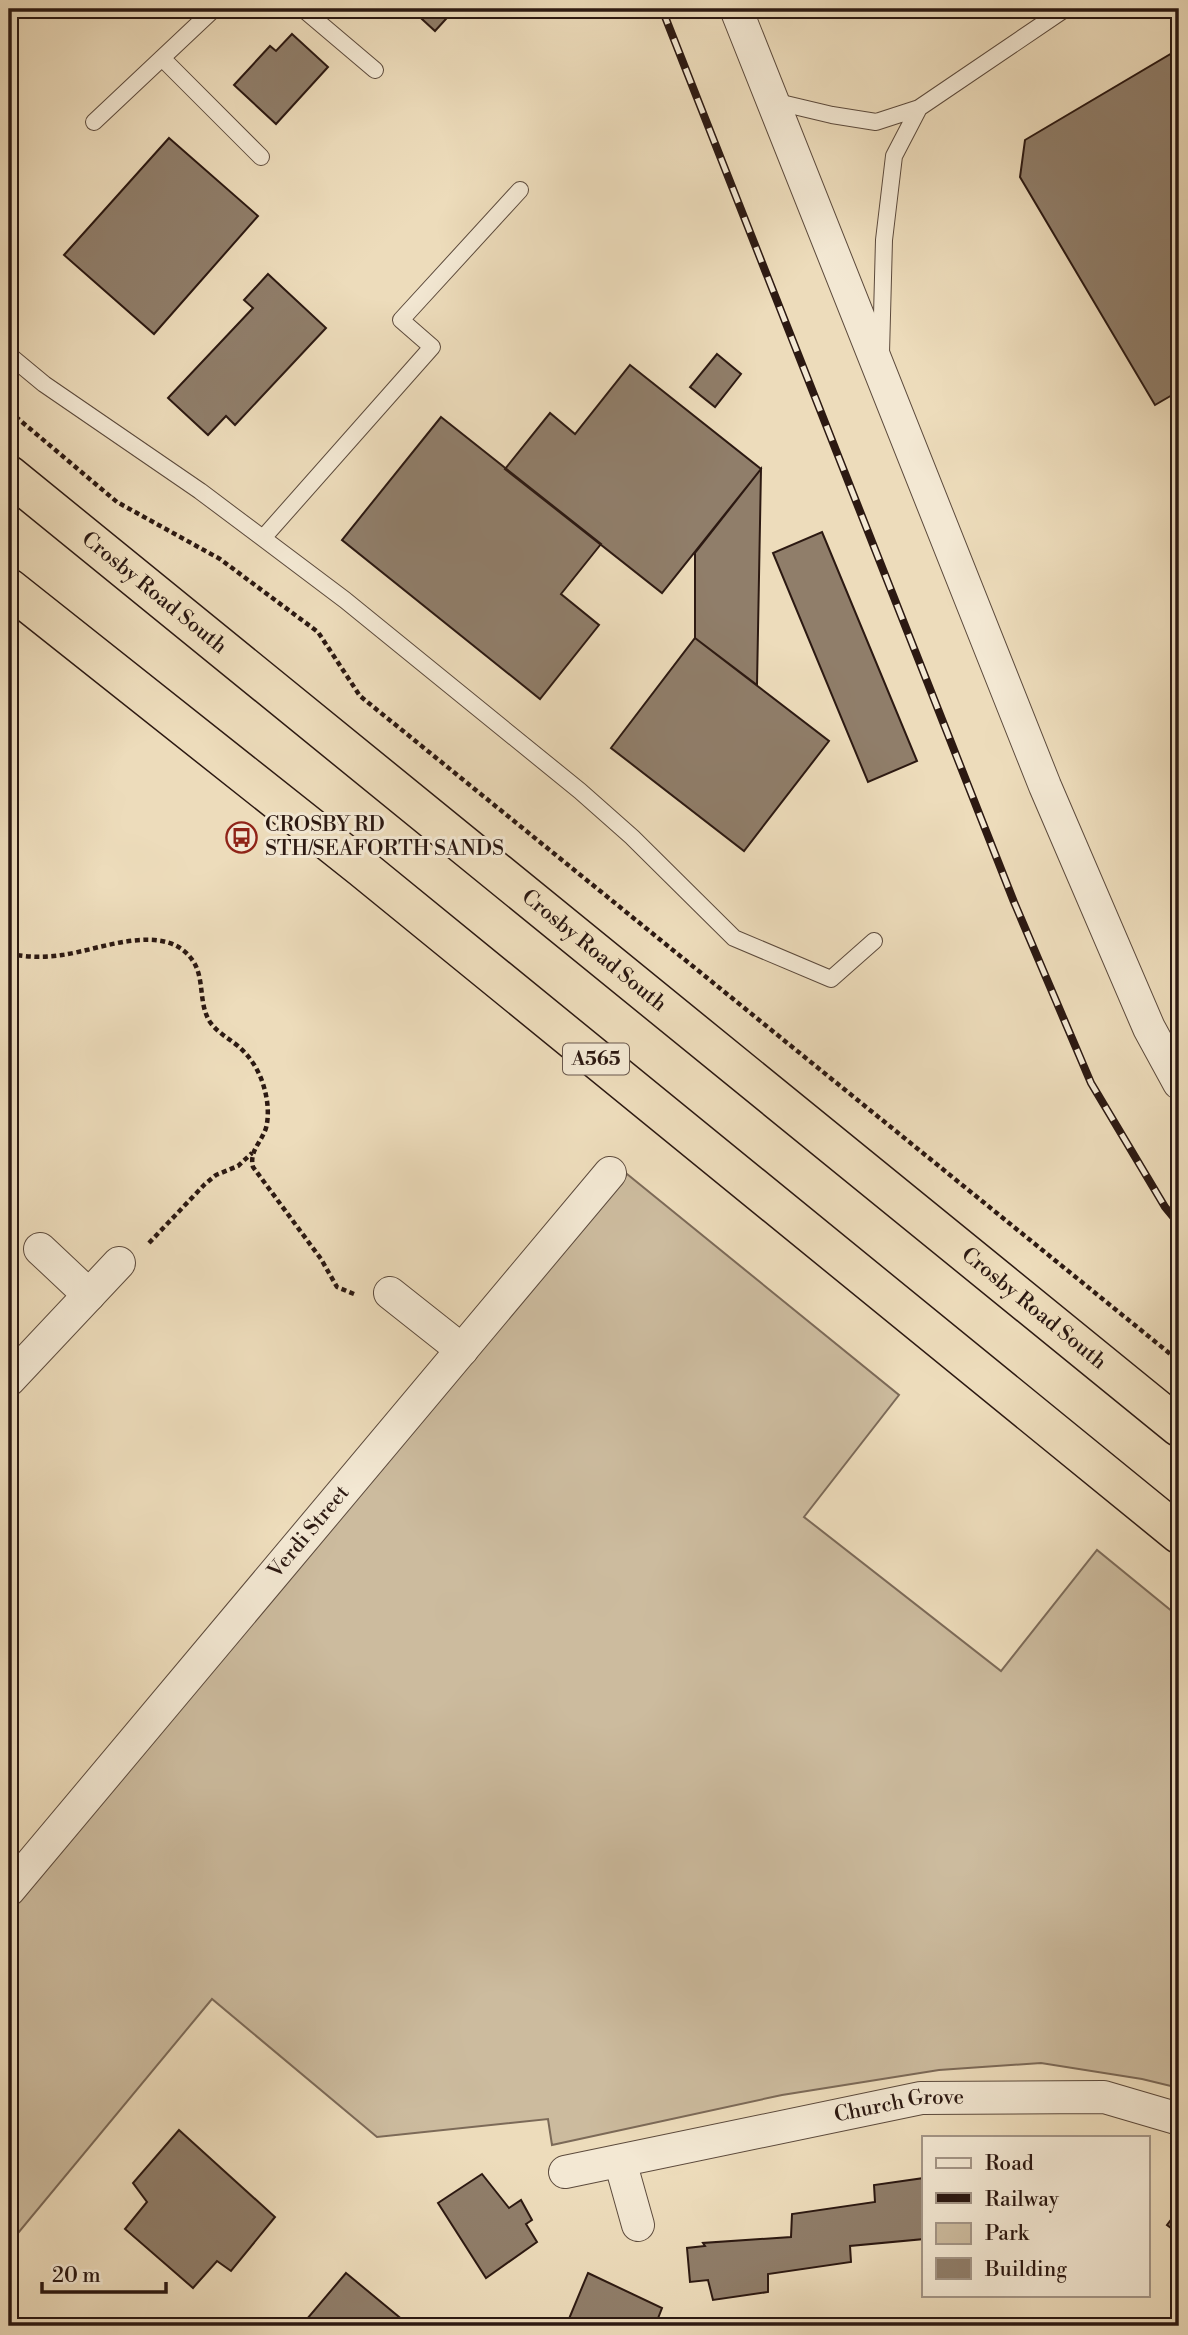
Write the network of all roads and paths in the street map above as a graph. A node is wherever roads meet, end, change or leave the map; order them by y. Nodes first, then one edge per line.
1 (214, 9) edge
2 (303, 9) edge
3 (736, 9) edge
4 (1065, 9) edge
5 (162, 58) junction
6 (375, 70) dead end
7 (773, 101) junction
8 (919, 108) junction
9 (94, 122) dead end
10 (261, 157) dead end
11 (520, 190) dead end
12 (9, 355) edge
13 (881, 372) junction
14 (9, 411) edge
15 (9, 475) edge
16 (263, 538) junction
17 (9, 588) edge
18 (874, 941) dead end
19 (9, 954) edge
20 (1175, 1064) edge
21 (252, 1153) junction
22 (238, 1166) junction
23 (253, 1167) junction
24 (610, 1173) dead end
25 (40, 1249) dead end
26 (119, 1263) joint
27 (390, 1293) joint
28 (89, 1296) junction
29 (462, 1350) junction
30 (1179, 1361) edge
31 (9, 1380) edge
32 (1179, 1427) edge
33 (1179, 1534) edge
34 (9, 1890) edge
35 (1179, 2119) edge
36 (620, 2161) junction
37 (565, 2172) dead end
38 (638, 2225) dead end

1 - 5 lane
2 - 6 lane
3 - 7 street
4 - 8 lane
5 - 9 lane
5 - 10 lane
7 - 8 lane
7 - 13 street
8 - 13 lane
11 - 16 lane
12 - 16 lane
13 - 20 street
14 - 30 path
15 - 32 highway, Crosby Road South
16 - 18 lane
17 - 33 highway, A565
19 - 21 path
21 - 22 path
21 - 23 path
22 - 23 path
22 - 26 path
23 - 27 path
24 - 29 street, Verdi Street
25 - 28 street
26 - 28 street
27 - 29 street
28 - 31 street
29 - 34 street, Verdi Street
35 - 36 street, Church Grove
36 - 37 street, Church Grove
36 - 38 street

